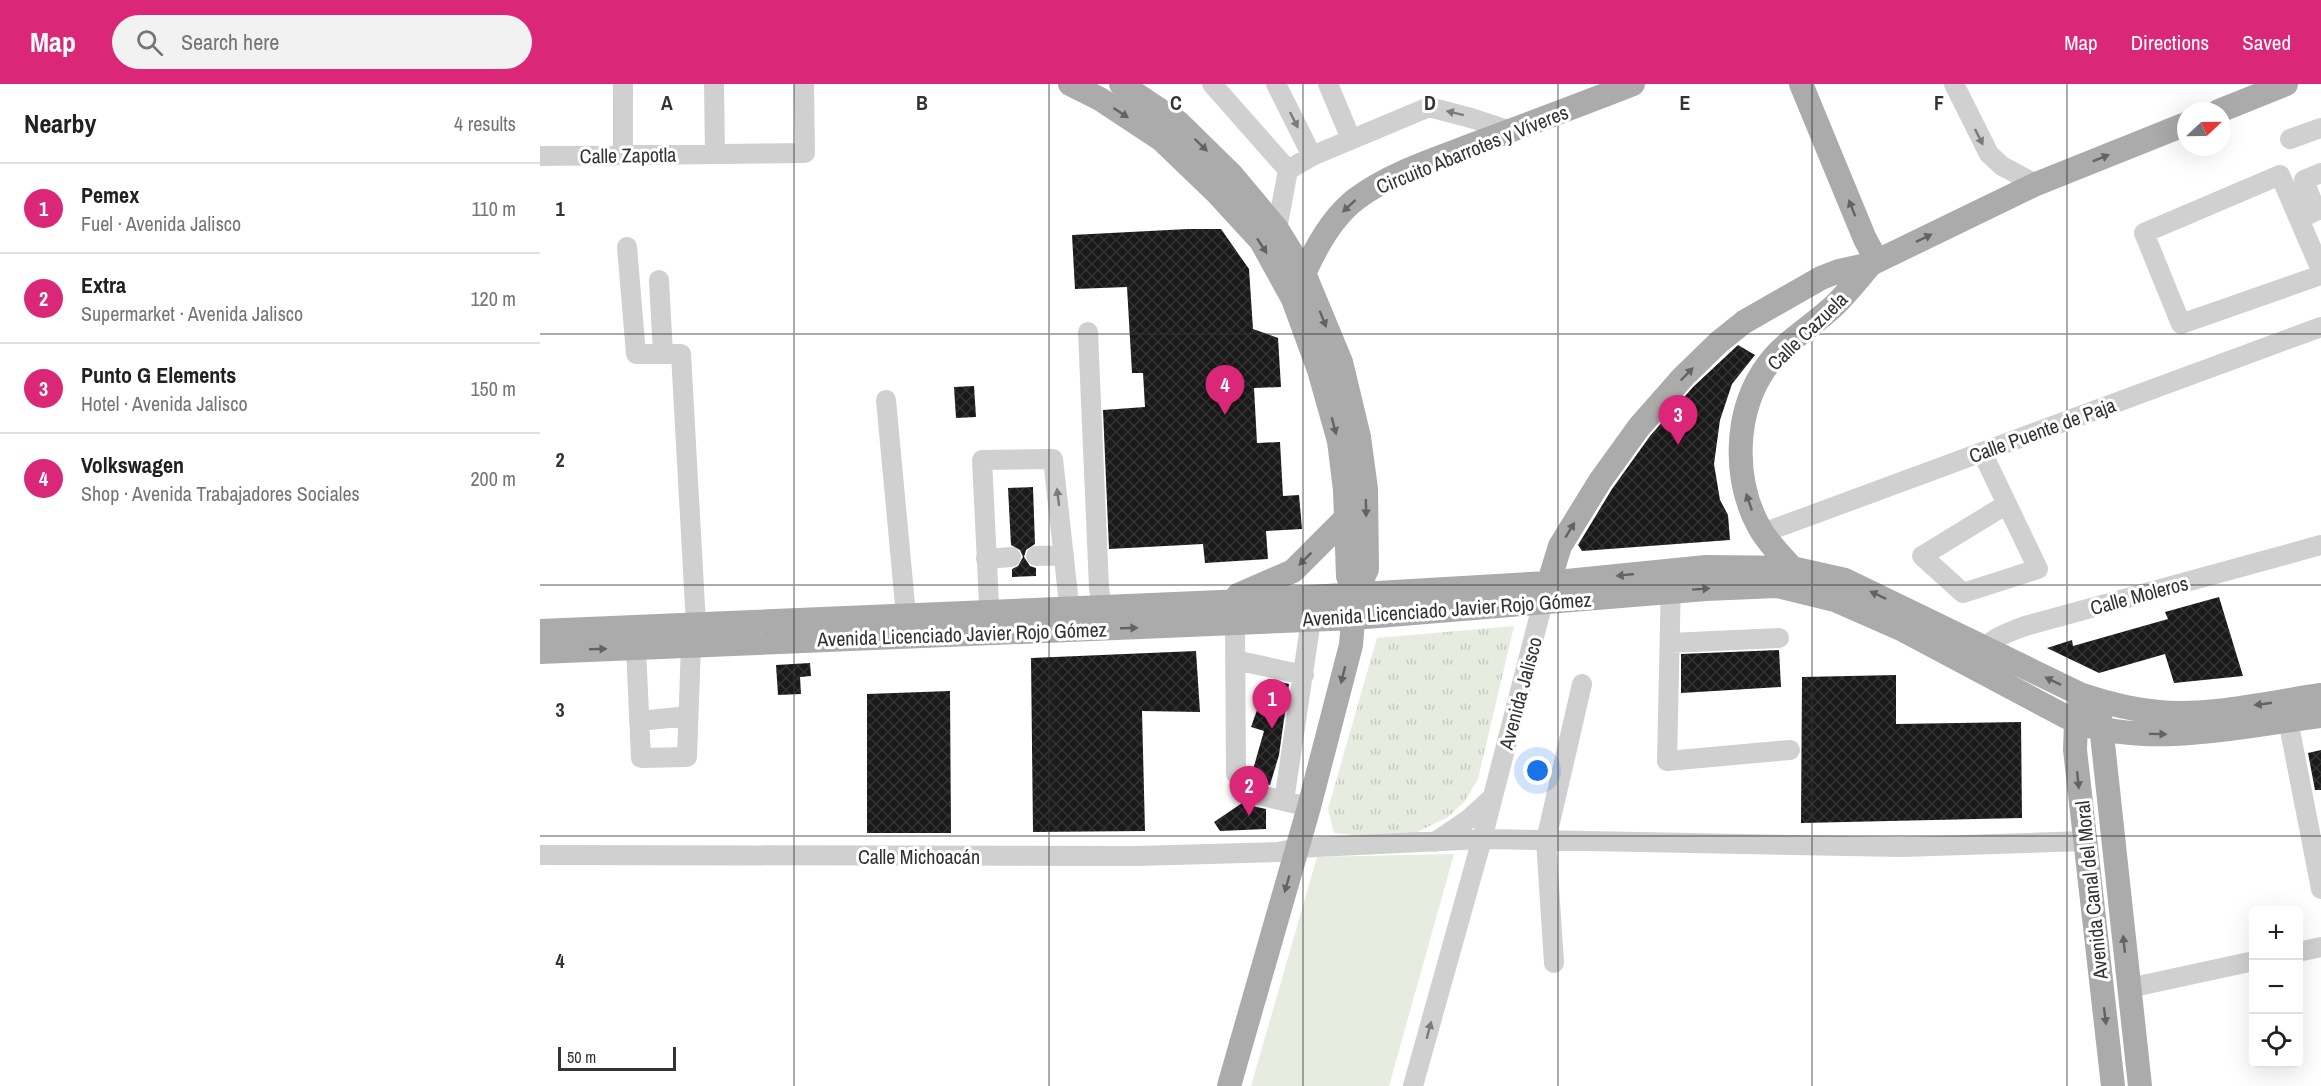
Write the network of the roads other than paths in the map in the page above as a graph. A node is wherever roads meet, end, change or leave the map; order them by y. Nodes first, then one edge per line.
1 (623, 84) edge
2 (714, 84) edge
3 (804, 84) edge
4 (1070, 84) edge
5 (1121, 84) edge
6 (1212, 84) edge
7 (1276, 84) edge
8 (1328, 84) edge
9 (1633, 84) edge
10 (1801, 84) edge
11 (1954, 84) edge
12 (2286, 84) edge
13 (2231, 106) edge
14 (2177, 128) edge
15 (2321, 128) edge
16 (1510, 131) junction
17 (1351, 139) junction
18 (2290, 139) dead end
19 (715, 154) junction
20 (540, 156) edge
21 (623, 156) junction
22 (1312, 156) junction
23 (1288, 170) junction
24 (2321, 173) edge
25 (2036, 184) junction
26 (2299, 219) junction
27 (1277, 229) junction
28 (627, 248) dead end
29 (1874, 263) junction
30 (2321, 270) edge
31 (1839, 271) joint
32 (1304, 273) junction
33 (2321, 275) edge
34 (659, 280) dead end
35 (1293, 299) junction
36 (2321, 327) edge
37 (1088, 332) dead end
38 (663, 354) junction
39 (886, 400) dead end
40 (1982, 452) junction
41 (2007, 504) junction
42 (1346, 518) junction
43 (1763, 533) junction
44 (2321, 545) edge
45 (1064, 555) junction
46 (1036, 556) dead end
47 (1011, 557) dead end
48 (987, 559) junction
49 (1792, 568) junction
50 (1671, 581) junction
51 (1545, 593) junction
52 (1221, 602) junction
53 (1102, 607) junction
54 (1355, 607) junction
55 (906, 615) junction
56 (1071, 619) junction
57 (1311, 620) junction
58 (990, 622) junction
59 (1235, 624) junction
60 (799, 630) junction
61 (540, 631) edge
62 (693, 635) junction
63 (1779, 638) dead end
64 (1941, 638) junction
65 (1670, 643) junction
66 (636, 648) junction
67 (540, 652) edge
68 (1978, 657) junction
69 (1235, 660) junction
70 (1304, 675) junction
71 (1582, 684) dead end
72 (2321, 695) edge
73 (2091, 698) junction
74 (688, 716) junction
75 (2321, 716) edge
76 (639, 720) junction
77 (2288, 720) junction
78 (2076, 722) junction
79 (2100, 730) junction
80 (1790, 750) dead end
81 (1492, 798) junction
82 (1284, 801) junction
83 (1309, 807) junction
84 (1482, 839) junction
85 (1546, 840) junction
86 (2085, 841) junction
87 (1435, 842) junction
88 (1297, 848) junction
89 (540, 855) edge
90 (2321, 889) edge
91 (2321, 947) edge
92 (2303, 951) edge
93 (2249, 962) edge
94 (1554, 963) dead end
95 (2129, 988) junction
96 (1229, 1086) edge
97 (1413, 1086) edge
98 (2113, 1086) edge
99 (2140, 1086) edge

1 - 21 street
2 - 19 street
3 - 19 street, Calle Zapotla
4 -> 35 main road
5 -> 27 main road
6 - 23 street
7 -> 22 street
8 - 17 street
9 - 16 main road, Circuito Abarrotes y Víveres
29 -> 10 main road
11 -> 25 street
12 - 13 main road
25 -> 14 main road, Calle Cazuela
15 - 18 street
16 -> 17 street
16 -> 32 main road, Circuito Abarrotes y Víveres
17 - 22 street
19 - 21 street, Calle Zapotla
20 - 21 street, Calle Zapotla
22 - 23 street
23 - 27 street
24 - 26 street
29 -> 25 main road, Calle Cazuela
26 - 30 street
26 - 33 street
27 - 32 main road
28 - 38 street
29 - 31 main road, Calle Cazuela
43 -> 29 main road, Calle Cazuela
51 -> 31 main road, Avenida Jalisco
32 - 35 main road, Circuito Abarrotes y Víveres
32 -> 54 main road
34 - 38 street
35 -> 42 main road
36 - 40 street, Calle Puente de Paja
37 - 53 street
38 - 62 street
39 - 55 street
40 - 41 street
40 - 43 street, Calle Puente de Paja
41 - 41 street
42 -> 52 main road
42 - 54 main road
43 - 49 main road, Calle Cazuela
44 - 68 street, Calle Moleros
45 - 46 street
45 -> 48 street
45 - 56 street
47 - 48 street
48 - 58 street
49 - 50 main road, Avenida Licenciado Javier Rojo Gómez
64 -> 49 main road, Avenida Licenciado Javier Rojo Gómez
50 - 51 main road, Avenida Licenciado Javier Rojo Gómez
50 -> 64 main road, Avenida Licenciado Javier Rojo Gómez
50 - 65 street
51 - 54 main road, Avenida Licenciado Javier Rojo Gómez
51 - 81 street, Avenida Jalisco
52 - 53 main road, Avenida Licenciado Javier Rojo Gómez
52 - 54 main road, Avenida Licenciado Javier Rojo Gómez
53 - 56 main road, Avenida Licenciado Javier Rojo Gómez
54 - 57 main road, Avenida Licenciado Javier Rojo Gómez
54 -> 83 main road
55 - 58 main road, Avenida Licenciado Javier Rojo Gómez
55 - 60 main road, Avenida Licenciado Javier Rojo Gómez
56 - 58 main road, Avenida Licenciado Javier Rojo Gómez
56 -> 59 main road, Avenida Licenciado Javier Rojo Gómez
57 - 59 main road, Avenida Licenciado Javier Rojo Gómez
57 - 70 street
58 - 60 main road, Avenida Licenciado Javier Rojo Gómez
59 - 69 street
60 - 62 main road, Avenida Licenciado Javier Rojo Gómez
61 - 62 main road, Avenida Licenciado Javier Rojo Gómez
62 - 66 main road, Avenida Licenciado Javier Rojo Gómez
62 - 74 street
63 - 65 street
64 - 68 main road, Avenida Licenciado Javier Rojo Gómez
65 - 80 street
67 -> 66 main road, Avenida Licenciado Javier Rojo Gómez
66 - 76 street
73 -> 68 main road, Avenida Licenciado Javier Rojo Gómez
68 - 78 main road, Avenida Licenciado Javier Rojo Gómez
69 - 70 street
69 - 82 street
70 - 82 street
71 - 85 street
72 -> 73 main road, Avenida Licenciado Javier Rojo Gómez
73 - 78 main road, Avenida Canal del Moral
73 - 79 main road, Avenida Canal del Moral
74 - 76 street
74 - 76 street
75 - 77 main road, Avenida Licenciado Javier Rojo Gómez
79 -> 77 main road, Avenida Licenciado Javier Rojo Gómez
77 - 90 street
78 - 79 main road, Avenida Licenciado Javier Rojo Gómez
78 -> 86 main road, Avenida Canal del Moral
95 -> 79 main road, Avenida Canal del Moral
81 - 84 street, Avenida Jalisco
81 - 87 street
82 - 83 street
83 - 88 main road
84 - 85 street, Calle Michoacán
84 - 87 street, Calle Michoacán
97 -> 84 street, Avenida Jalisco
85 - 86 street, Calle Michoacán
85 - 94 street
86 -> 98 main road, Avenida Canal del Moral
87 - 88 street, Calle Michoacán
88 - 89 street, Calle Michoacán
88 -> 96 main road
91 - 92 street
93 - 95 street
95 - 99 main road, Avenida Canal del Moral

